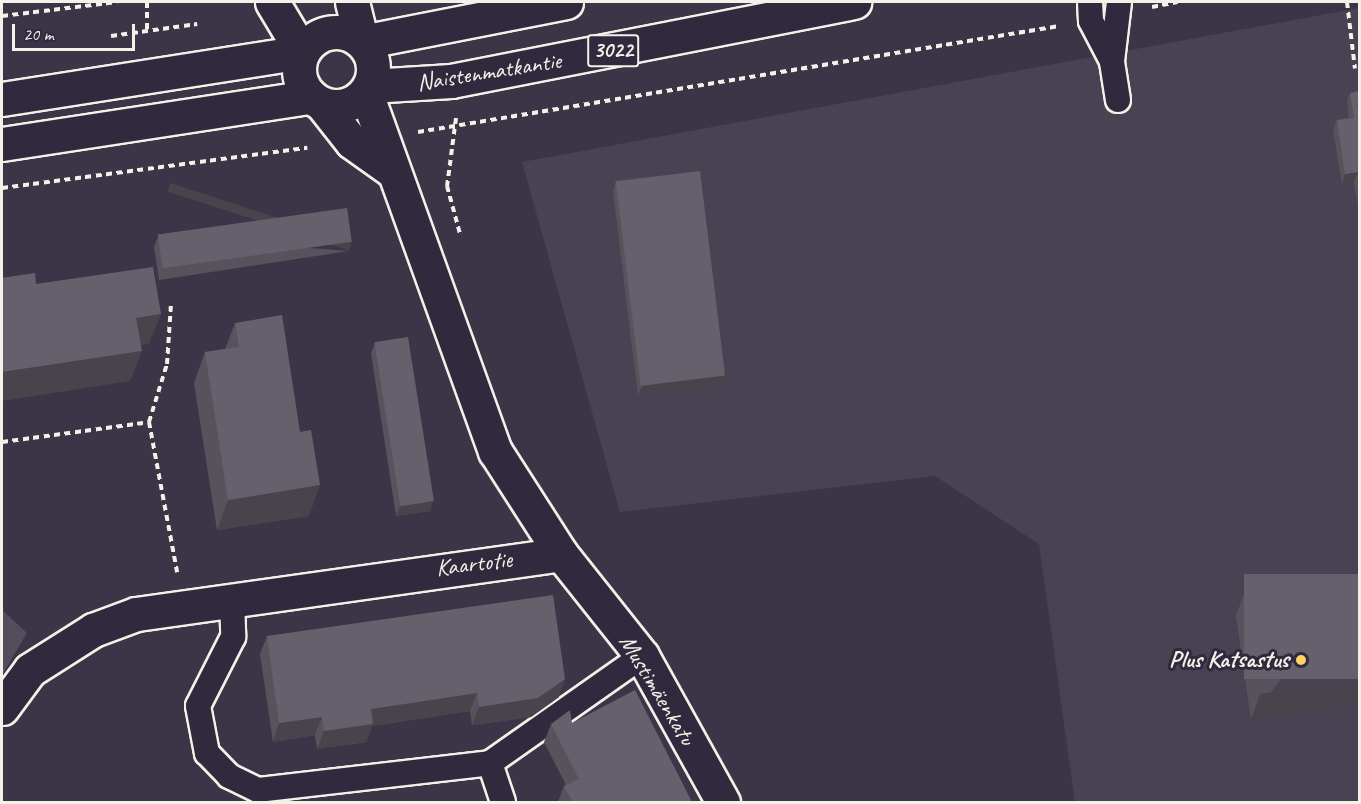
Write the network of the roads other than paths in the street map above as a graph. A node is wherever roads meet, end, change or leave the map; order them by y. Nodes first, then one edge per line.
1 (272, 2) edge
2 (352, 2) edge
3 (566, 2) edge
4 (854, 2) edge
5 (1120, 8) edge
6 (1090, 11) edge
7 (362, 42) junction
8 (302, 52) junction
9 (1112, 61) junction
10 (368, 89) junction
11 (2, 99) edge
12 (1118, 100) dead end
13 (316, 101) junction
14 (366, 139) junction
15 (2, 144) edge
16 (561, 554) junction
17 (232, 599) junction
18 (642, 656) junction
19 (2, 708) edge
20 (490, 764) junction
21 (504, 802) edge
22 (723, 802) edge

1 - 8 street
2 - 7 street
3 - 7 street
4 - 10 street, Naistenmatkantie / 3022
5 - 9 lane
6 - 9 lane
7 - 8 street
7 - 10 street
8 - 11 street
8 - 13 street
9 - 12 lane
10 - 13 street, 3022
10 - 14 street
13 - 14 street
13 - 15 street, 3022
14 - 16 street
16 - 17 street, Kaartotie
16 - 18 street, Mustimäenkatu
17 - 19 street, Kaartotie
17 - 20 lane
18 - 20 lane
18 - 22 street, Mustimäenkatu
20 - 21 lane

